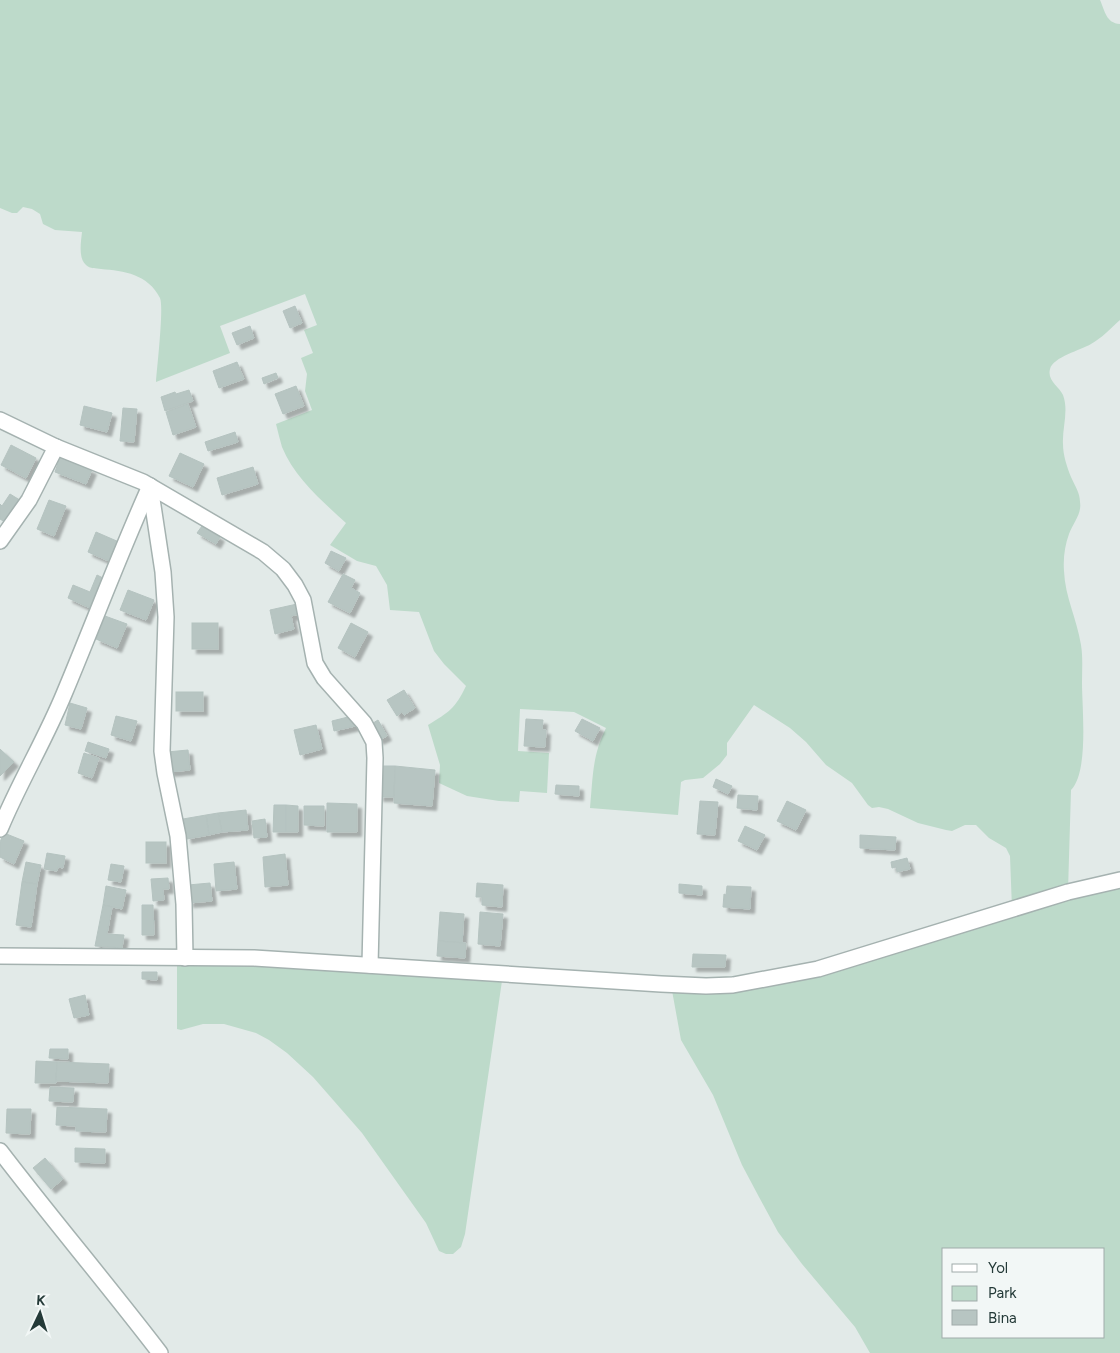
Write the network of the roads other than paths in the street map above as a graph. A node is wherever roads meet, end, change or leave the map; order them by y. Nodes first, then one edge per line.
1 (0, 420) edge
2 (56, 447) junction
3 (150, 486) junction
4 (0, 541) edge
5 (0, 828) edge
6 (1120, 880) edge
7 (0, 956) edge
8 (185, 958) junction
9 (370, 965) junction
10 (0, 1151) edge
11 (160, 1353) edge

1 - 2 street
2 - 3 street
2 - 4 street
3 - 5 street
3 - 8 street
3 - 9 street
6 - 9 street
7 - 8 street
8 - 9 street
10 - 11 street

